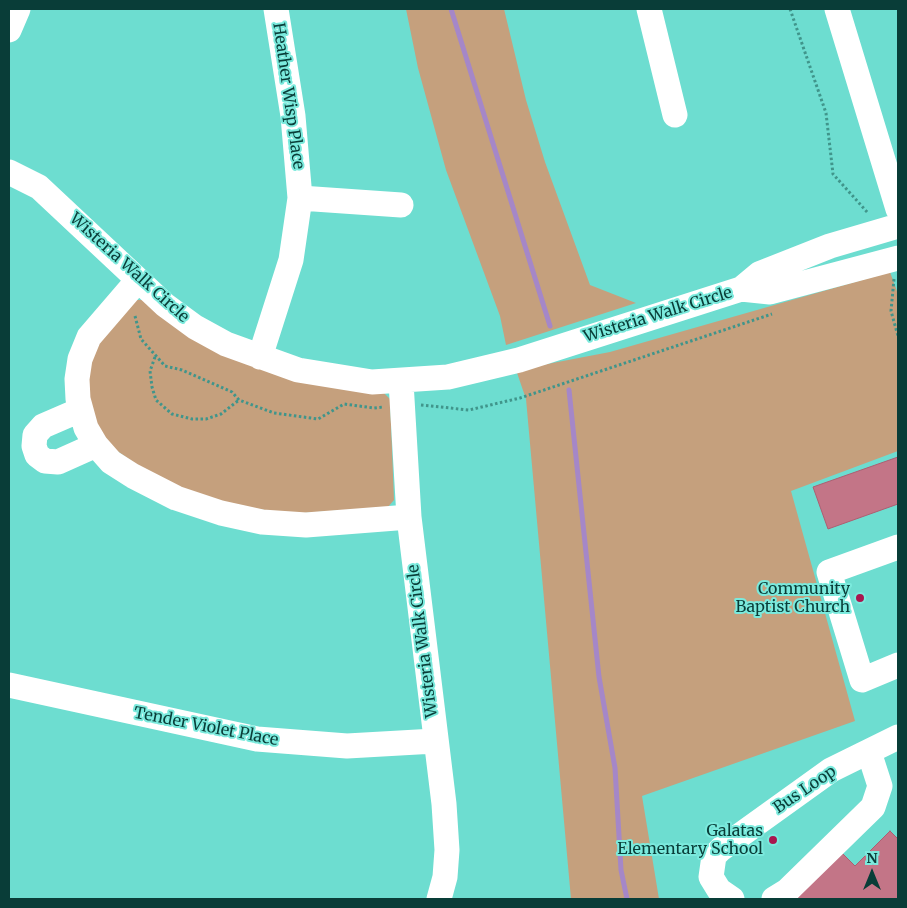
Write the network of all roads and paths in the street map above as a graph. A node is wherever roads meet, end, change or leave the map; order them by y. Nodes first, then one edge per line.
1 (18, 9) edge
2 (276, 9) edge
3 (649, 9) edge
4 (790, 9) edge
5 (837, 9) edge
6 (9, 30) edge
7 (675, 114) dead end
8 (9, 172) edge
9 (300, 198) junction
10 (401, 205) dead end
11 (898, 209) edge
12 (891, 228) edge
13 (896, 259) edge
14 (138, 280) junction
15 (741, 289) junction
16 (898, 336) edge
17 (155, 357) dead end
18 (260, 357) junction
19 (401, 382) junction
20 (239, 400) dead end
21 (80, 410) junction
22 (96, 445) junction
23 (409, 517) junction
24 (898, 547) edge
25 (898, 665) edge
26 (9, 685) edge
27 (898, 737) edge
28 (435, 740) junction
29 (869, 752) junction
30 (439, 899) edge
31 (732, 899) edge
32 (774, 899) edge

1 - 6 street
2 - 9 street, Heather Wisp Place
3 - 7 street
4 - 12 path
5 - 11 street
8 - 14 street, Wisteria Walk Circle
9 - 10 street
9 - 18 street, Heather Wisp Place
12 - 15 street, Wisteria Walk Circle
13 - 15 street, Wisteria Walk Circle
13 - 16 path
14 - 18 street, Wisteria Walk Circle
14 - 21 street
15 - 19 street, Wisteria Walk Circle
17 - 20 path
18 - 19 street, Wisteria Walk Circle
19 - 23 street, Wisteria Walk Circle
21 - 22 street
21 - 22 street
22 - 23 street
23 - 28 street, Wisteria Walk Circle
24 - 25 street
26 - 28 street, Tender Violet Place
27 - 29 street, Bus Loop
28 - 30 street, Wisteria Walk Circle
29 - 31 street, Bus Loop
29 - 32 street

